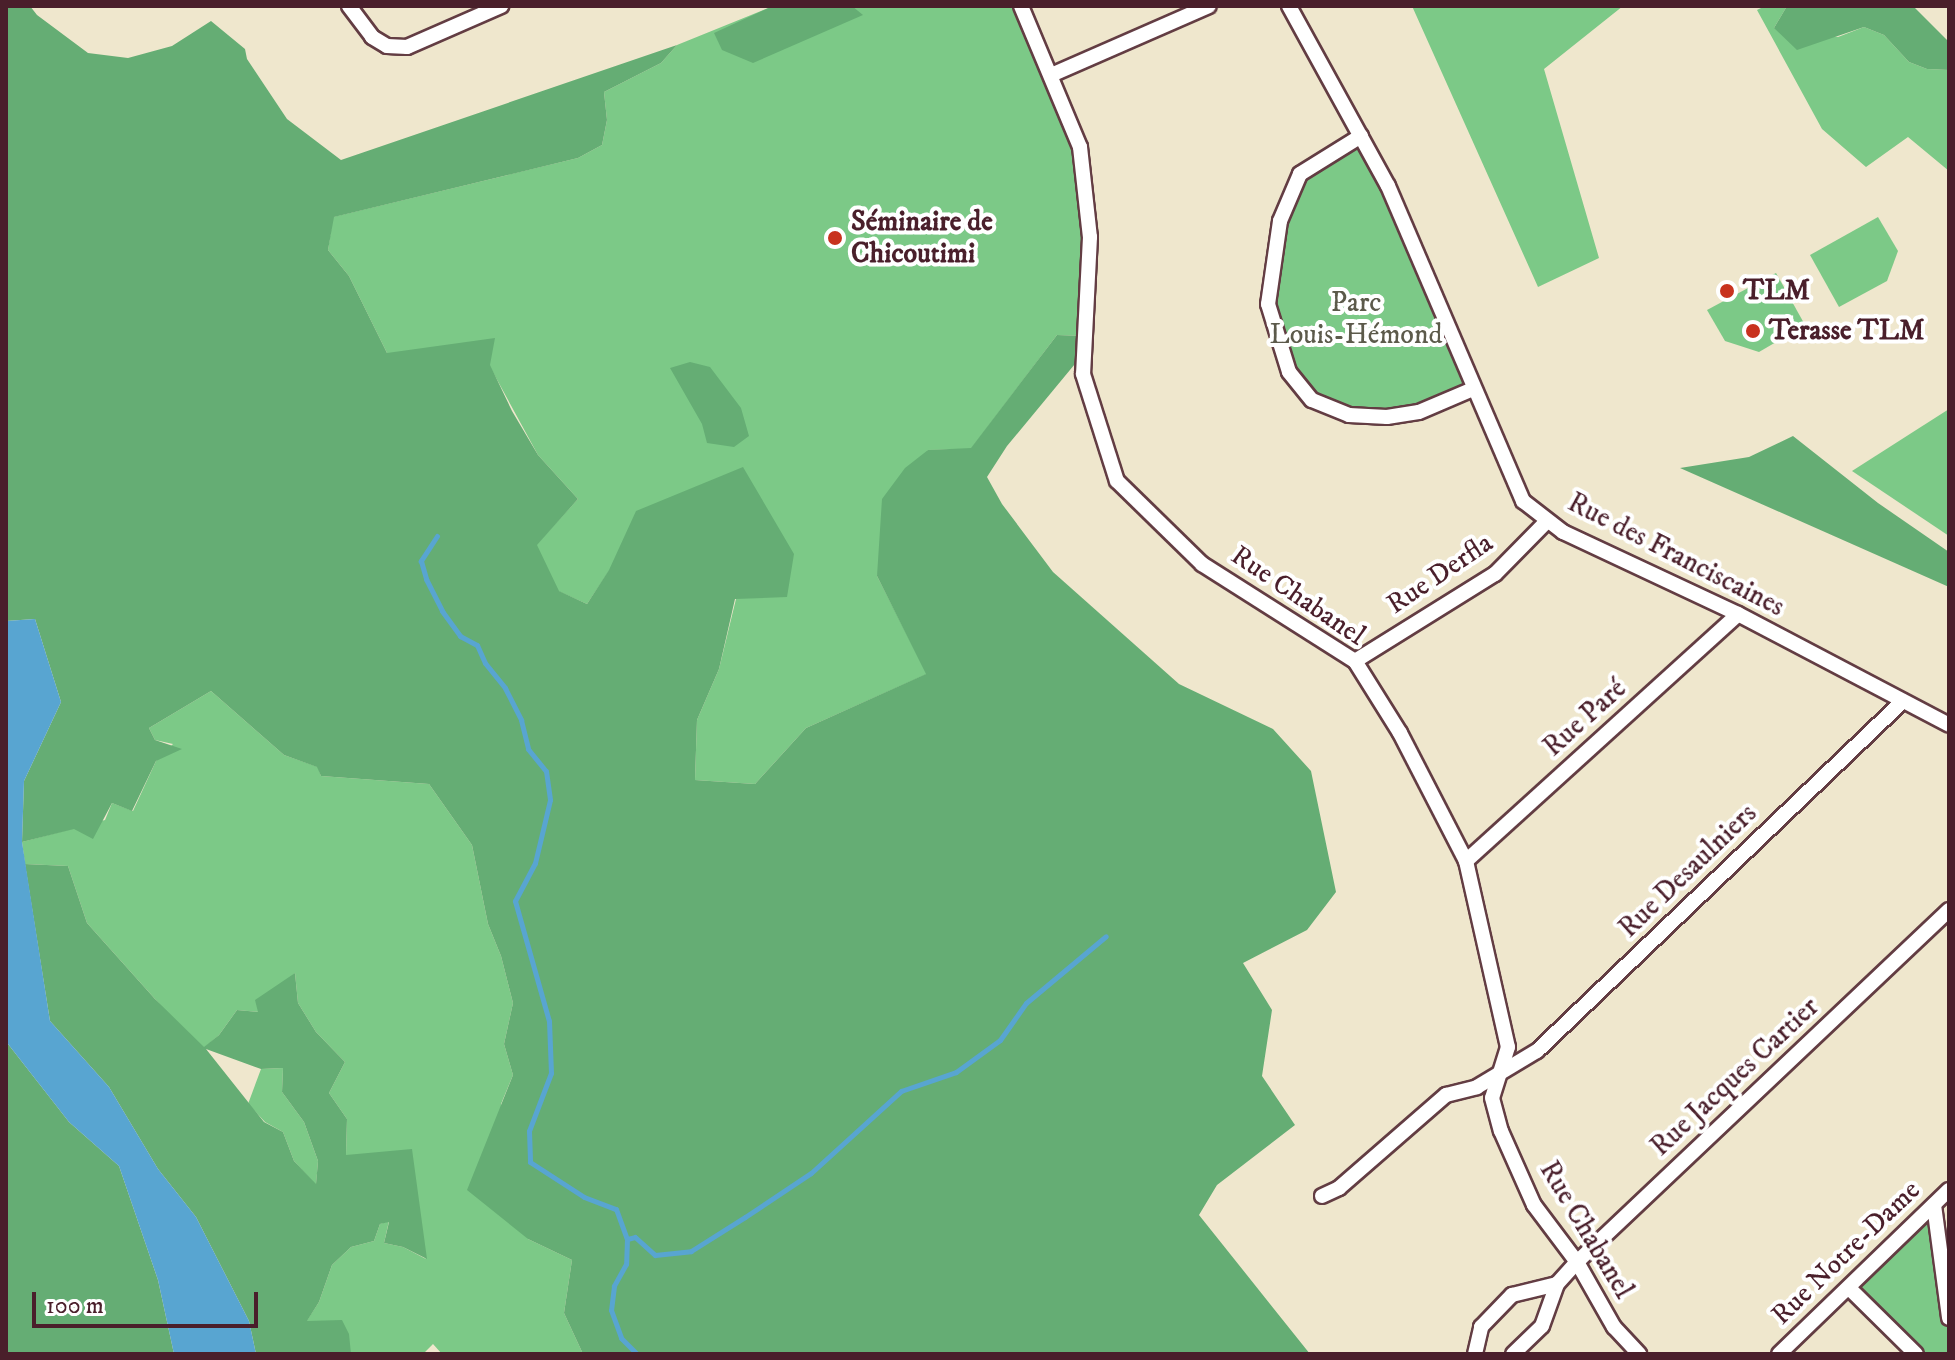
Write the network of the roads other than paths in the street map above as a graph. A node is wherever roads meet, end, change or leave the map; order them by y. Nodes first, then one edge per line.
1 (349, 6) edge
2 (501, 6) edge
3 (1021, 6) edge
4 (1209, 6) edge
5 (1291, 8) edge
6 (1051, 75) junction
7 (1361, 136) junction
8 (1473, 389) junction
9 (1547, 521) junction
10 (1738, 614) junction
11 (1355, 661) junction
12 (1903, 701) junction
13 (1949, 725) edge
14 (1466, 861) junction
15 (1949, 910) edge
16 (1502, 1070) junction
17 (1949, 1190) edge
18 (1322, 1196) dead end
19 (1934, 1205) junction
20 (1577, 1262) junction
21 (1557, 1284) junction
22 (1849, 1288) junction
23 (1949, 1318) edge
24 (1475, 1354) edge
25 (1513, 1354) edge
26 (1639, 1354) edge
27 (1779, 1354) edge
28 (1916, 1354) edge

1 - 2 street
3 - 6 street, Rue Chabanel
4 - 6 street
5 - 7 street, Rue des Franciscaines
6 - 11 street, Rue Chabanel
7 - 8 street, Rue des Franciscaines
7 - 8 street
8 - 9 street, Rue des Franciscaines
9 - 10 street, Rue des Franciscaines
9 - 11 street, Rue Derfla
10 - 12 street, Rue des Franciscaines
10 - 14 street, Rue Paré
11 - 14 street, Rue Chabanel
12 - 13 street, Rue des Franciscaines
12 - 16 street, Rue Desaulniers
14 - 16 street, Rue Chabanel
15 - 20 street, Rue Jacques Cartier
16 - 18 street, Rue Desaulniers
16 - 20 street, Rue Chabanel
17 - 19 street, Rue Notre-Dame
19 - 22 street, Rue Notre-Dame
19 - 23 street
20 - 21 street, Rue Jacques Cartier
20 - 26 street, Rue Chabanel
21 - 24 street
21 - 25 street, Rue Jacques Cartier
22 - 27 street, Rue Notre-Dame
22 - 28 street

